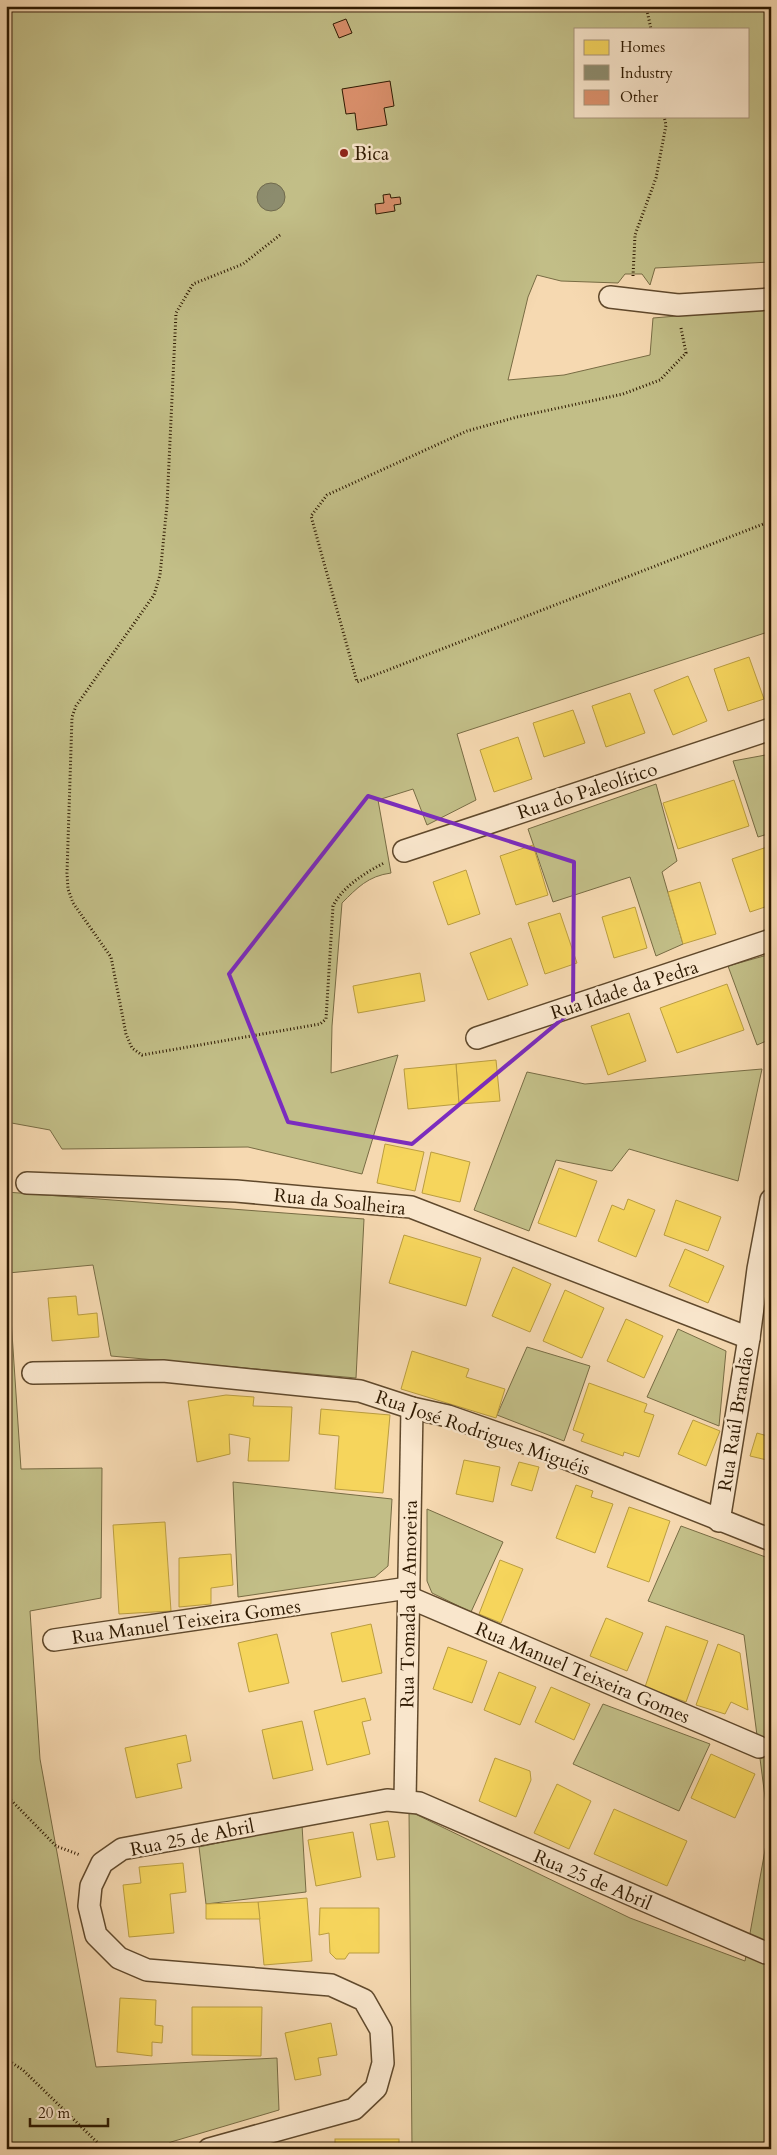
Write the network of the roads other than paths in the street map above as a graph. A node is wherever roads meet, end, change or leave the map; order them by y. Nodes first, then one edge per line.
1 (610, 296) dead end
2 (771, 299) edge
3 (771, 730) edge
4 (404, 851) road end
5 (771, 940) edge
6 (477, 1038) dead end
7 (27, 1183) dead end
8 (771, 1200) edge
9 (764, 1269) edge
10 (749, 1338) junction
11 (33, 1373) dead end
12 (412, 1408) junction
13 (719, 1520) junction
14 (771, 1540) edge
15 (408, 1593) junction
16 (54, 1640) dead end
17 (759, 1747) dead end
18 (405, 1800) junction
19 (766, 1953) dead end
20 (209, 2149) edge

1 - 2 street
3 - 4 street, Rua do Paleolítico
5 - 6 street, Rua Idade da Pedra
7 - 10 street, Rua da Soalheira
8 - 9 street, Rua Raúl Brandão
9 - 10 street, Rua Raúl Brandão
10 - 13 street, Rua Raúl Brandão
11 - 12 street, Rua José Rodrigues Miguéis
12 - 13 street, Rua José Rodrigues Miguéis
12 - 15 street, Rua Tomada da Amoreira
13 - 14 street, Rua José Rodrigues Miguéis
15 - 16 street, Rua Manuel Teixeira Gomes
15 - 17 street, Rua Manuel Teixeira Gomes
15 - 18 street, Rua Tomada da Amoreira
18 - 19 street, Rua 25 de Abril
18 - 20 street, Rua 25 de Abril

